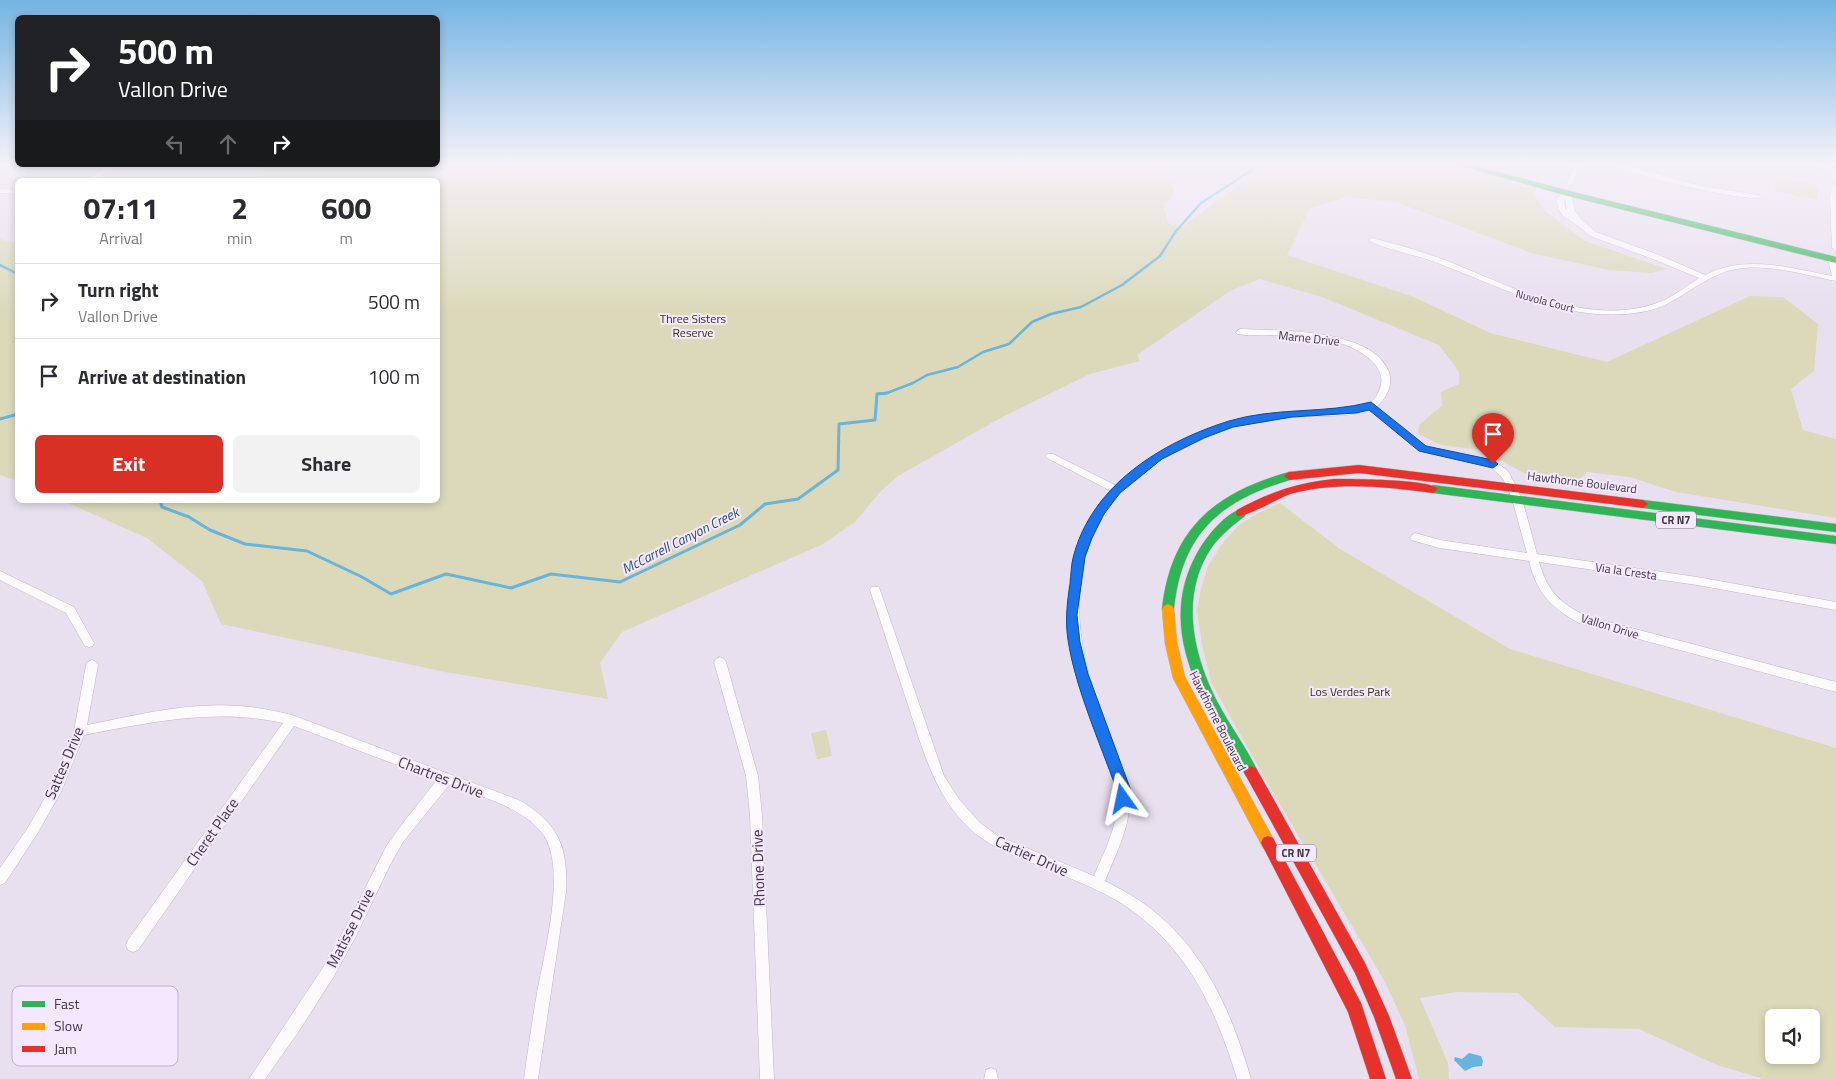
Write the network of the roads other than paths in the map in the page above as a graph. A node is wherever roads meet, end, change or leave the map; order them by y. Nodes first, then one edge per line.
1 (1563, 213) edge
2 (1671, 213) edge
3 (1835, 219) edge
4 (1372, 240) dead end
5 (1835, 254) edge
6 (1705, 278) junction
7 (1836, 278) edge
8 (1240, 332) dead end
9 (1371, 406) junction
10 (1050, 456) dead end
11 (1512, 488) junction
12 (1116, 490) junction
13 (1517, 500) junction
14 (1836, 528) edge
15 (1415, 538) dead end
16 (1836, 540) edge
17 (1534, 558) junction
18 (1173, 573) junction
19 (0, 575) edge
20 (875, 590) dead end
21 (1836, 606) edge
22 (1188, 627) junction
23 (89, 643) dead end
24 (720, 662) dead end
25 (92, 665) dead end
26 (1836, 687) edge
27 (292, 720) junction
28 (80, 731) junction
29 (446, 779) junction
30 (0, 879) edge
31 (1098, 884) junction
32 (133, 945) dead end
33 (256, 1079) edge
34 (531, 1079) edge
35 (767, 1079) edge
36 (1244, 1079) edge
37 (1378, 1079) edge
38 (1404, 1079) edge

1 - 6 street
2 - 5 main road
3 - 5 street
4 - 6 street, Nuvola Court
5 - 7 street
6 - 7 street, Nuvola Court
8 - 9 street, Marne Drive
9 - 11 street, Vallon Drive
9 - 12 street
10 - 12 street
11 - 13 street, Vallon Drive
11 - 14 main road, Hawthorne Boulevard / CR N7
11 - 18 main road, Hawthorne Boulevard / CR N7
12 - 31 street
13 - 16 main road, Hawthorne Boulevard / CR N7
13 - 17 street, Vallon Drive
13 - 22 main road, Hawthorne Boulevard / CR N7
15 - 17 street, Via la Cresta
17 - 21 street, Via la Cresta
17 - 26 street, Vallon Drive
18 - 22 main road
18 - 37 main road, Hawthorne Boulevard / CR N7
19 - 23 street
20 - 31 street, Cartier Drive
22 - 38 main road, Hawthorne Boulevard / CR N7
24 - 35 street, Rhone Drive
25 - 28 street, Sattes Drive
27 - 28 street, Chartres Drive
27 - 29 street, Chartres Drive
27 - 32 street, Cheret Place
28 - 30 street, Sattes Drive
29 - 33 street, Matisse Drive
29 - 34 street, Chartres Drive
31 - 36 street, Cartier Drive

